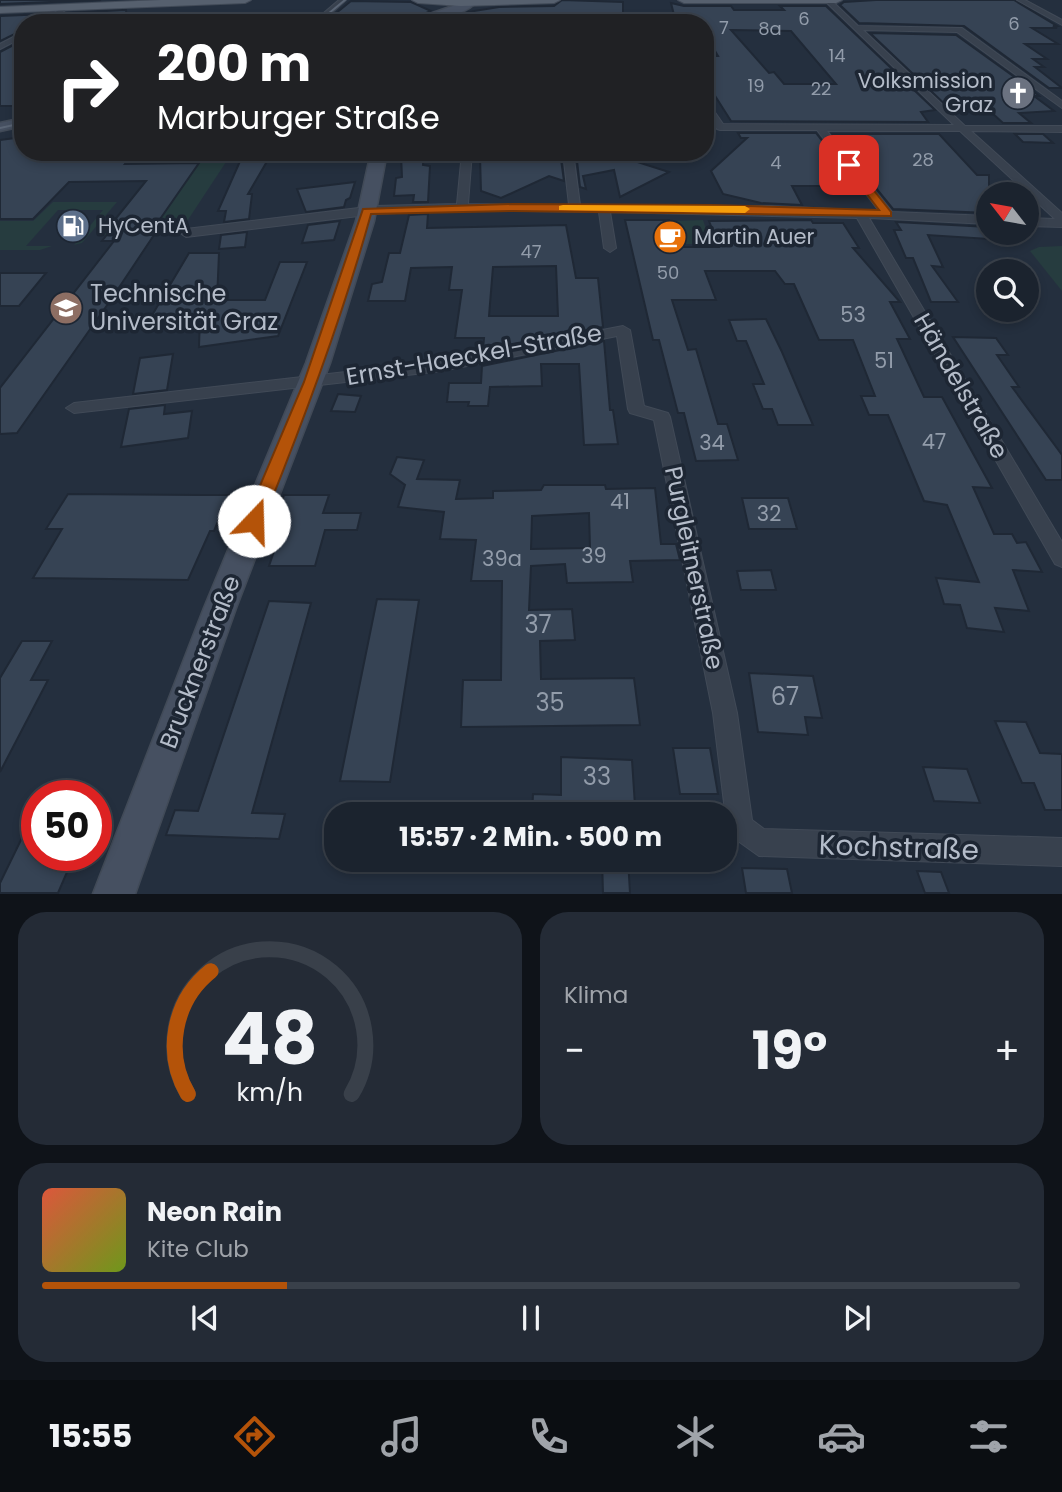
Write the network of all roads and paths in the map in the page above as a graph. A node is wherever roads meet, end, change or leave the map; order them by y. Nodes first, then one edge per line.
1 (245, 0) edge
2 (343, 0) edge
3 (418, 0) edge
4 (554, 0) edge
5 (684, 0) edge
6 (836, 0) edge
7 (1020, 0) edge
8 (828, 1) edge
9 (471, 2) junction
10 (0, 9) edge
11 (64, 9) junction
12 (446, 13) joint
13 (56, 14) edge
14 (326, 14) edge
15 (442, 14) edge
16 (1062, 23) edge
17 (857, 28) junction
18 (1062, 105) edge
19 (714, 118) edge
20 (819, 127) junction
21 (964, 128) junction
22 (1062, 129) edge
23 (377, 161) edge
24 (466, 161) edge
25 (569, 161) edge
26 (462, 207) junction
27 (575, 208) junction
28 (604, 209) junction
29 (367, 211) junction
30 (860, 213) junction
31 (887, 214) junction
32 (976, 219) edge
33 (1062, 221) edge
34 (1040, 222) edge
35 (186, 233) dead end
36 (610, 248) dead end
37 (623, 330) joint
38 (312, 382) junction
39 (74, 408) dead end
40 (1062, 559) edge
41 (740, 827) joint
42 (1062, 852) edge
43 (114, 894) edge

1 - 11 main road
2 - 14 street
3 - 9 main road
4 - 9 main road
5 - 8 main road
6 - 8 main road
7 - 16 street
8 - 17 street
9 - 12 main road
10 - 11 main road
11 - 13 street
12 - 15 main road
17 - 18 street
17 - 21 street
19 - 20 street
20 - 21 street
20 - 31 street
21 - 22 street
21 - 33 street
23 - 29 main road, Brucknerstraße
24 - 26 street
25 - 27 street
26 - 27 street
26 - 29 street
27 - 28 street
28 - 30 street
28 - 36 street
29 - 35 street
29 - 38 main road, Brucknerstraße
30 - 31 street
30 - 40 street, Händelstraße
31 - 32 street
33 - 34 street
37 - 38 street, Ernst-Haeckel-Straße
37 - 41 street, Purgleitnerstraße
38 - 39 street, Ernst-Haeckel-Straße
38 - 43 main road, Brucknerstraße
41 - 42 street, Kochstraße

